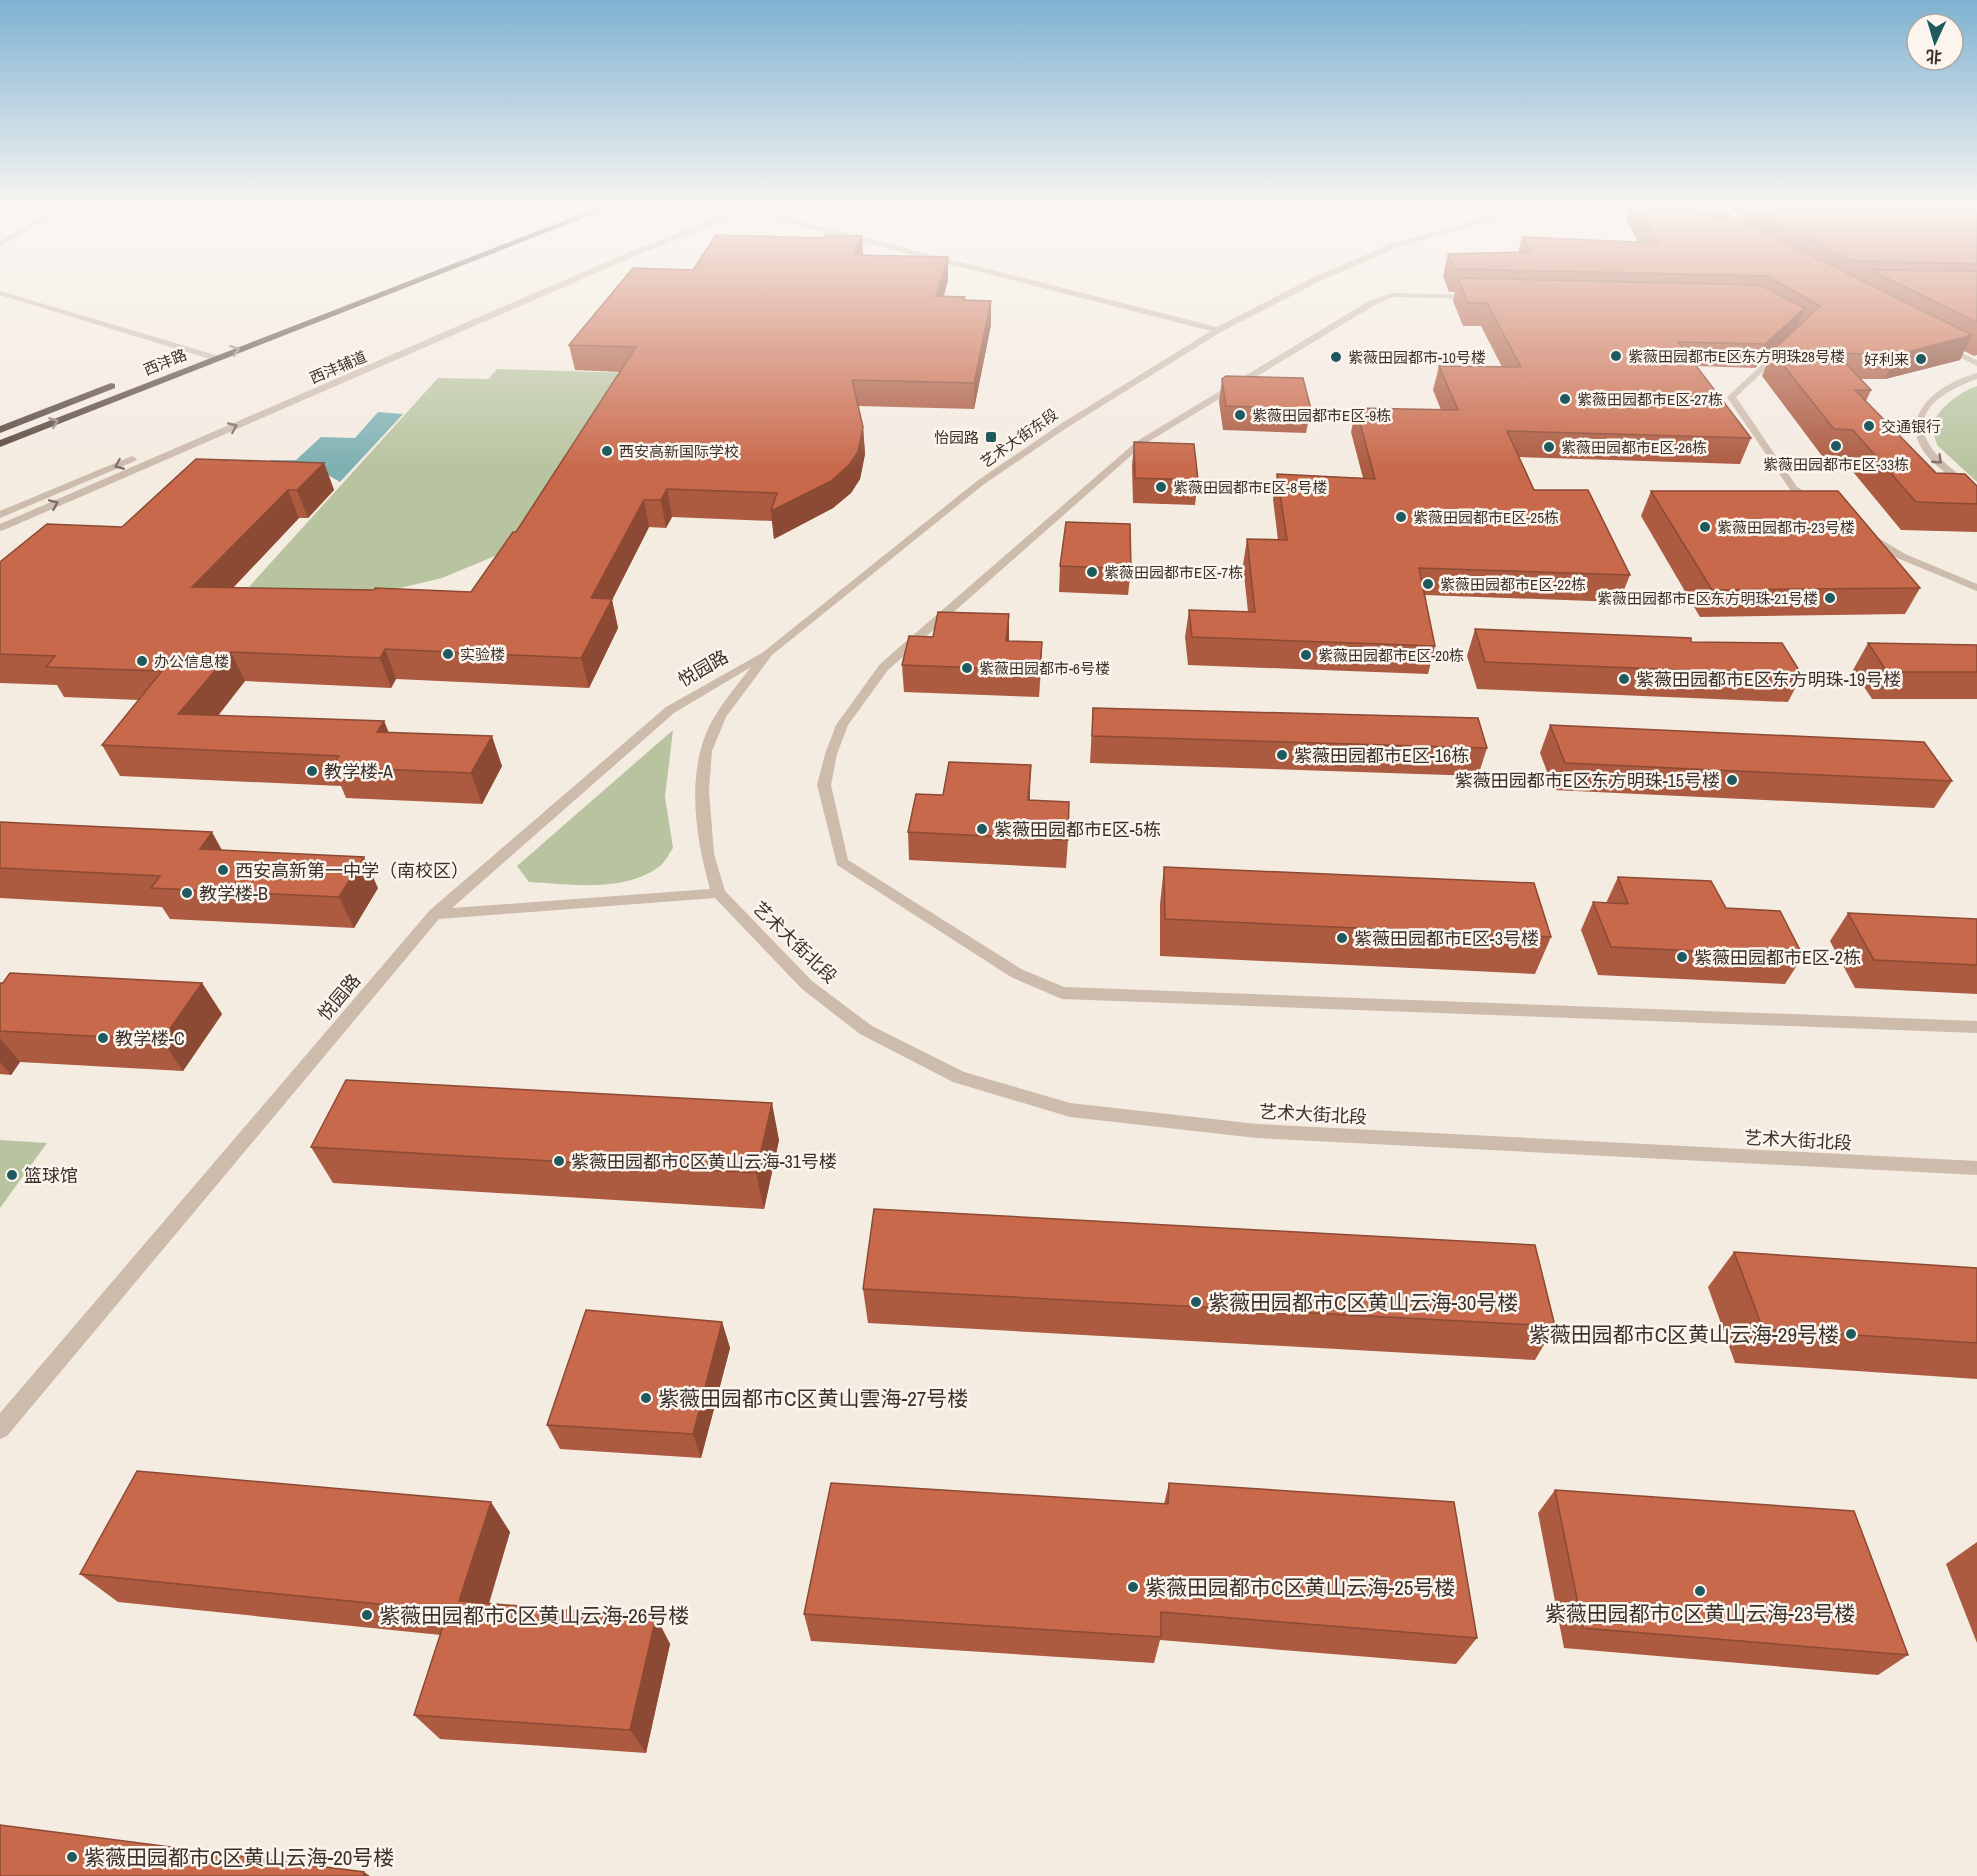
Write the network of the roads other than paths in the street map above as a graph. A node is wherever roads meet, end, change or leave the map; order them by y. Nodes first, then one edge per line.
1 (2, 294) edge
2 (383, 294) edge
3 (522, 294) edge
4 (541, 294) edge
5 (1074, 294) edge
6 (1289, 294) edge
7 (1485, 297) edge
8 (1764, 308) edge
9 (1218, 330) junction
10 (1937, 343) edge
11 (217, 345) dead end
12 (199, 352) junction
13 (216, 358) junction
14 (178, 360) dead end
15 (1977, 363) edge
16 (1977, 376) edge
17 (126, 381) dead end
18 (0, 430) edge
19 (175, 441) dead end
20 (0, 444) edge
21 (142, 455) dead end
22 (1977, 490) edge
23 (1823, 507) edge
24 (0, 515) edge
25 (1852, 525) edge
26 (0, 528) edge
27 (1977, 588) edge
28 (768, 653) junction
29 (718, 893) junction
30 (435, 914) junction
31 (1977, 1027) edge
32 (1977, 1168) edge
33 (0, 1429) edge

1 - 12 street
13 -> 2 highway, 西沣路
3 - 19 street, 西沣辅道
26 -> 4 street, 西沣辅道
5 - 9 street
6 - 9 street, 艺术大街东段
7 - 31 street
8 - 23 street
9 - 28 street, 艺术大街东段
10 - 15 street
11 - 12 highway, 西沣路
12 - 13 street
12 - 14 highway, 西沣路
20 -> 13 highway, 西沣路
16 -> 22 street
17 - 18 highway, 西沣路
21 -> 24 street
25 - 27 street
28 - 29 street, 艺术大街东段
28 - 30 street, 悦园路
29 - 30 street
29 - 32 street, 艺术大街北段
30 - 33 street, 悦园路

